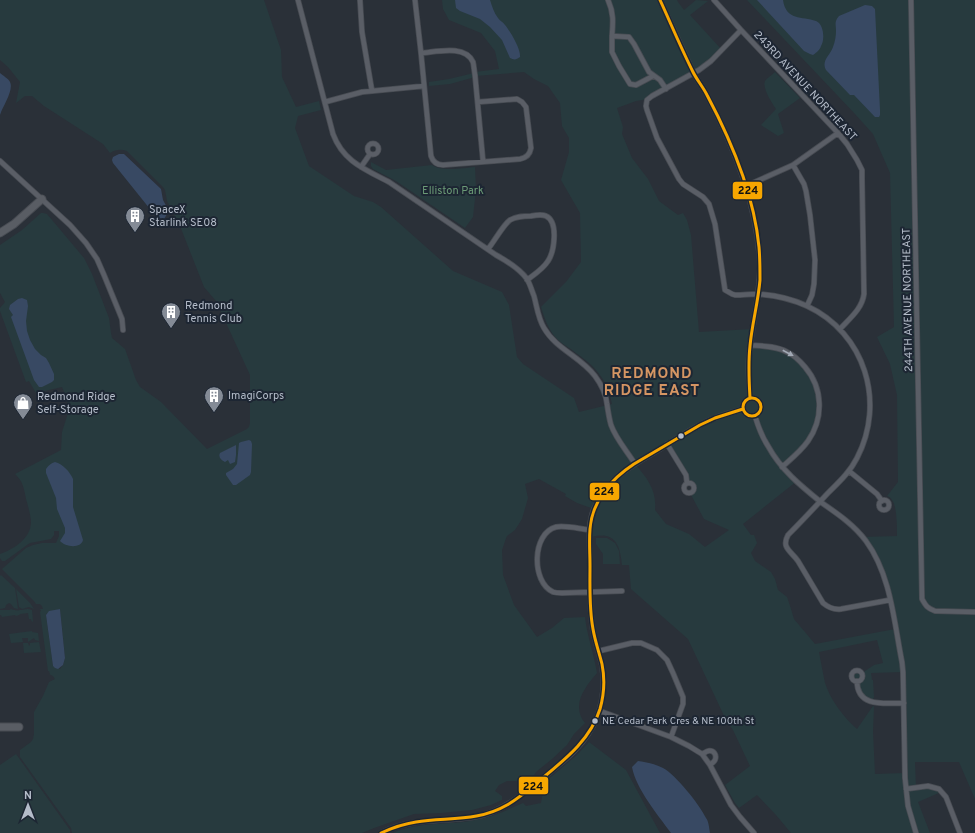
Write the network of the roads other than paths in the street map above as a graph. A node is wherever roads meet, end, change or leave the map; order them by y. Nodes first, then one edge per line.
1 (298, 0) edge
2 (360, 0) edge
3 (415, 0) edge
4 (608, 0) edge
5 (660, 0) edge
6 (714, 0) edge
7 (911, 0) edge
8 (741, 30) junction
9 (612, 36) junction
10 (421, 53) junction
11 (694, 73) junction
12 (653, 76) junction
13 (424, 86) junction
14 (666, 89) junction
15 (372, 91) junction
16 (324, 102) junction
17 (478, 102) junction
18 (838, 133) junction
19 (370, 154) dead end
20 (0, 161) edge
21 (483, 161) junction
22 (793, 165) junction
23 (361, 167) junction
24 (746, 186) junction
25 (42, 199) junction
26 (0, 233) edge
27 (488, 249) junction
28 (527, 280) junction
29 (758, 294) junction
30 (807, 306) junction
31 (840, 329) junction
32 (123, 330) dead end
33 (750, 345) junction
34 (750, 398) junction
35 (743, 409) junction
36 (755, 416) junction
37 (667, 444) junction
38 (635, 464) junction
39 (782, 467) junction
40 (849, 471) junction
41 (687, 483) dead end
42 (821, 501) junction
43 (882, 501) dead end
44 (590, 530) junction
45 (622, 590) dead end
46 (590, 592) junction
47 (890, 600) junction
48 (975, 612) edge
49 (599, 651) junction
50 (857, 681) dead end
51 (904, 703) junction
52 (600, 711) junction
53 (0, 727) edge
54 (19, 727) dead end
55 (671, 737) junction
56 (702, 754) junction
57 (710, 766) junction
58 (906, 789) junction
59 (381, 833) edge
60 (754, 833) edge
61 (916, 833) edge
62 (960, 833) edge

1 - 16 street
2 - 15 street
3 - 10 street
4 - 9 street
5 - 11 street
6 - 8 street, 243RD AVENUE NORTHEAST
7 - 48 street, 244TH AVENUE NORTHEAST
8 - 11 street
8 - 18 street, 243RD AVENUE NORTHEAST
9 - 12 street
9 - 12 street
10 - 13 street
10 - 17 street
11 - 14 street
11 - 24 street
12 - 14 street
13 - 15 street
13 - 21 street
14 - 29 street
15 - 16 street
16 - 23 street
17 - 21 street
17 - 21 street
18 - 22 street
18 - 31 street, 243RD AVENUE NORTHEAST
19 - 23 street
20 - 25 street
22 - 24 street
22 - 30 street
23 - 27 street
24 - 29 street
25 - 26 street
25 - 32 street
27 - 28 street
27 - 28 street
28 - 38 street
29 - 30 street
29 - 33 street
30 - 31 street
31 - 40 street
33 - 34 street
33 -> 39 street
34 - 35 street
34 - 36 street
35 - 36 street
35 - 37 street
36 - 39 street
37 - 38 street
37 - 41 street
38 - 44 street
39 - 42 street
40 - 42 street
40 - 43 street
42 - 47 street
42 - 47 street
44 - 46 street
44 - 46 street
45 - 46 street
46 - 49 street
47 - 51 street
49 - 52 street
49 - 55 street
50 - 51 street
51 - 58 street
52 - 55 street
52 - 59 street
53 - 54 street
55 - 56 street
56 - 57 street
56 - 57 street
57 - 60 street
58 - 61 street
58 - 62 street

